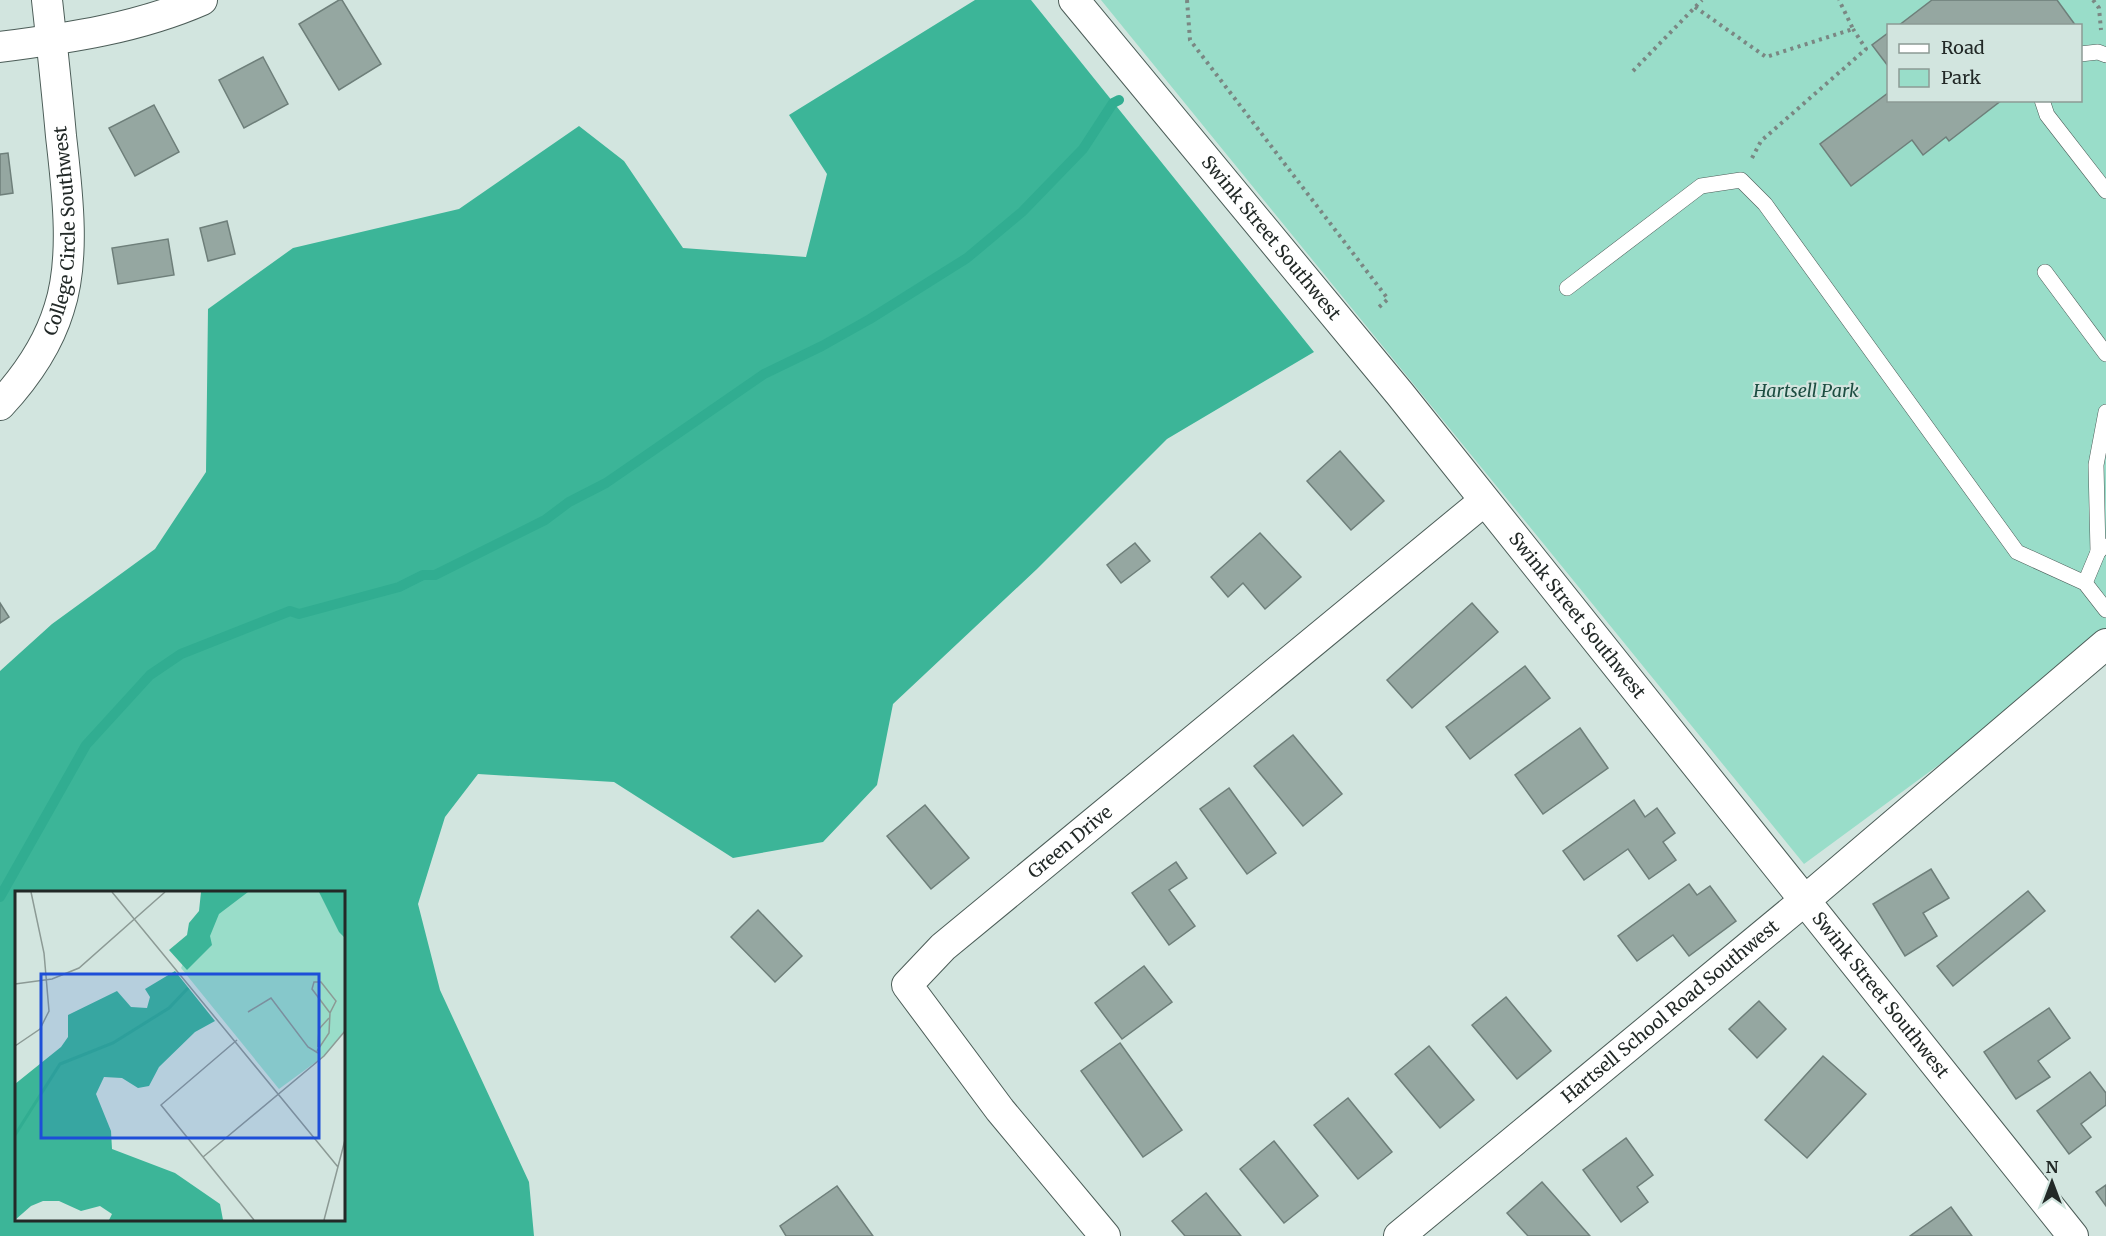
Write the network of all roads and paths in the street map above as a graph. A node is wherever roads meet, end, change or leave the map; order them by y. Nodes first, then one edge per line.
1 (47, 0) edge
2 (202, 0) edge
3 (1074, 0) edge
4 (1187, 0) edge
5 (1702, 0) edge
6 (1839, 0) edge
7 (1695, 7) junction
8 (1854, 29) junction
9 (51, 40) junction
10 (0, 47) edge
11 (2082, 54) edge
12 (2106, 55) edge
13 (1633, 71) dead end
14 (2043, 102) edge
15 (1741, 180) junction
16 (2106, 191) edge
17 (2045, 272) dead end
18 (1567, 288) dead end
19 (1379, 307) dead end
20 (2106, 354) edge
21 (0, 405) edge
22 (2106, 412) edge
23 (1484, 501) junction
24 (2102, 548) edge
25 (2085, 583) junction
26 (2106, 610) edge
27 (2106, 644) edge
28 (1804, 901) junction
29 (1105, 1236) edge
30 (1399, 1236) edge
31 (2073, 1236) edge

1 - 9 street, College Circle Southwest
2 - 9 street
3 - 23 street, Swink Street Southwest
4 - 19 path
5 - 7 path
6 - 8 path
7 - 8 path
7 - 13 path
8 - 15 path
9 - 10 street
9 - 21 street, College Circle Southwest
11 - 12 lane
14 - 16 lane
15 - 18 lane
15 - 25 lane
17 - 20 lane
22 - 24 lane
23 - 28 street, Swink Street Southwest
23 - 29 street, Green Drive
24 - 25 lane
25 - 26 lane
27 - 28 street, Hartsell School Road Southwest
28 - 30 street, Hartsell School Road Southwest
28 - 31 street, Swink Street Southwest

